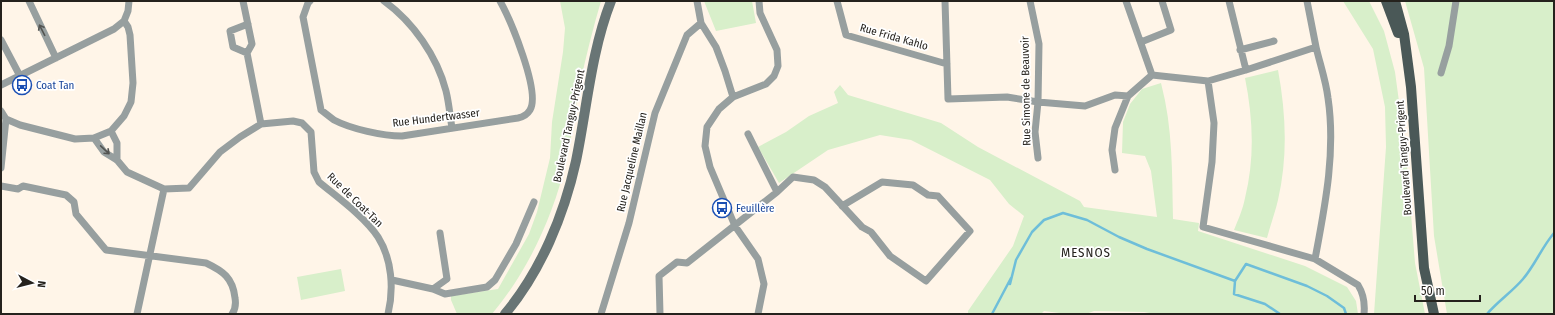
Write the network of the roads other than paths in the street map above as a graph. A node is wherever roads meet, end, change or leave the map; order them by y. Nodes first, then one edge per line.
1 (29, 1) edge
2 (129, 1) edge
3 (244, 1) edge
4 (310, 1) edge
5 (384, 1) edge
6 (500, 1) edge
7 (611, 1) edge
8 (697, 1) edge
9 (759, 1) edge
10 (837, 1) edge
11 (945, 1) edge
12 (1030, 1) edge
13 (1126, 1) edge
14 (1162, 1) edge
15 (1229, 1) edge
16 (1307, 1) edge
17 (1386, 1) edge
18 (1395, 1) edge
19 (1456, 1) edge
20 (124, 21) junction
21 (701, 23) junction
22 (248, 24) junction
23 (1274, 41) dead end
24 (2, 42) edge
25 (1140, 42) junction
26 (1316, 47) junction
27 (1240, 50) junction
28 (247, 53) junction
29 (56, 58) junction
30 (947, 64) junction
31 (1408, 64) junction
32 (1246, 70) junction
33 (1441, 73) dead end
34 (1152, 75) junction
35 (20, 76) junction
36 (1208, 81) junction
37 (1, 85) edge
38 (1128, 96) junction
39 (733, 97) junction
40 (1038, 102) junction
41 (1, 111) edge
42 (6, 118) junction
43 (261, 124) junction
44 (452, 128) junction
45 (111, 131) junction
46 (748, 134) dead end
47 (94, 138) junction
48 (1038, 158) dead end
49 (117, 160) junction
50 (1, 168) edge
51 (1115, 170) dead end
52 (1, 186) edge
53 (164, 189) junction
54 (777, 192) junction
55 (534, 202) dead end
56 (842, 206) junction
57 (735, 226) junction
58 (440, 233) dead end
59 (150, 257) junction
60 (1315, 259) junction
61 (392, 280) junction
62 (433, 289) junction
63 (137, 314) edge
64 (232, 314) edge
65 (388, 314) edge
66 (505, 314) edge
67 (601, 314) edge
68 (660, 314) edge
69 (758, 314) edge
70 (1364, 314) edge
71 (1434, 314) edge

29 -> 1 street
2 - 20 street
3 - 22 street
4 - 44 street, Rue Hundertwasser
5 - 44 street
6 - 44 street, Rue Hundertwasser
7 - 66 street, Boulevard Tanguy-Prigent
8 - 21 street
9 - 39 street
10 - 30 street, Rue Frida Kahlo
11 - 30 street
12 - 40 street, Rue Simone de Beauvoir
13 - 25 street
14 - 25 street
15 - 27 street
16 - 26 street
17 - 31 main road
18 - 31 main road, Boulevard Tanguy-Prigent
19 - 33 street
20 - 29 street
20 - 45 street
21 - 39 street
21 - 67 street, Rue Jacqueline Maillan
22 - 28 street
22 - 28 street
23 - 27 street
24 - 35 street
25 - 34 street
26 - 32 street
26 - 60 street
27 - 32 street
28 - 43 street
29 - 35 street
30 - 40 street
31 - 71 main road, Boulevard Tanguy-Prigent
32 - 36 street
34 - 36 street
34 - 38 street
35 - 37 street
36 - 60 street
38 - 40 street
38 - 51 street
39 - 57 street
40 - 48 street, Rue Simone de Beauvoir
41 - 42 street
42 - 47 street
42 - 50 street
43 - 53 street, Rue de Coat-Tan
43 - 61 street, Rue de Coat-Tan
45 - 47 street
45 - 49 street
46 - 54 street
47 -> 49 street, Rue de Coat-Tan
49 - 53 street, Rue de Coat-Tan
52 - 59 street
53 - 59 street
54 - 56 street
54 - 57 street
55 - 62 street
56 - 56 street
57 - 68 street
57 - 69 street
58 - 62 street
59 - 63 street
59 - 64 street
60 - 70 street
61 - 62 street
61 - 65 street, Rue de Coat-Tan

